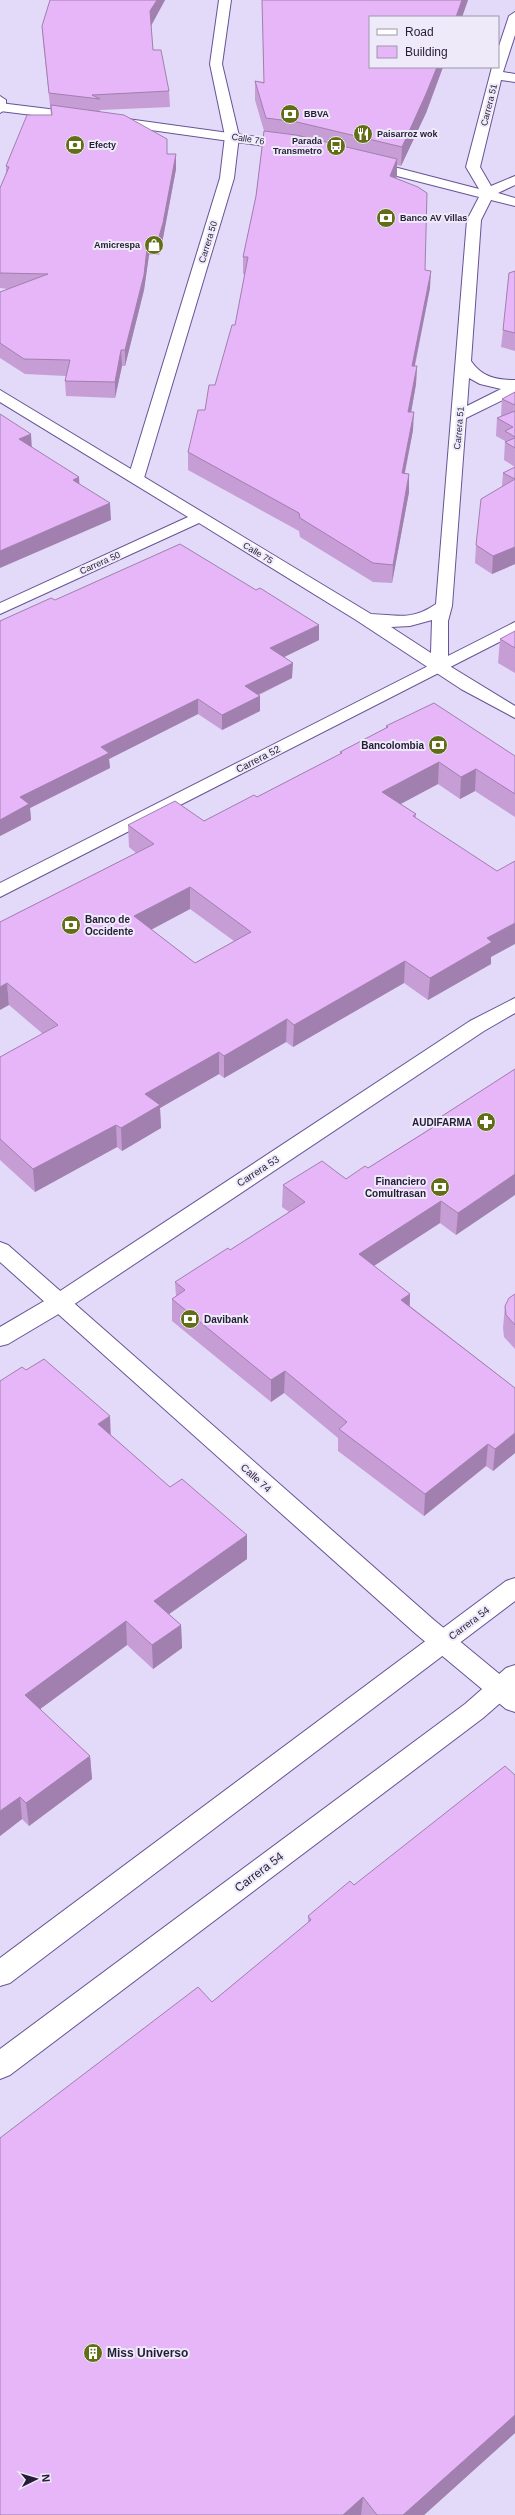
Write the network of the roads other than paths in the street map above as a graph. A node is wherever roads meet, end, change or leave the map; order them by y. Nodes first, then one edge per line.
1 (225, 0) edge
2 (515, 16) edge
3 (499, 66) edge
4 (498, 68) edge
5 (496, 75) junction
6 (515, 78) edge
7 (0, 106) edge
8 (232, 136) junction
9 (304, 148) edge
10 (357, 161) edge
11 (515, 180) edge
12 (488, 193) junction
13 (515, 202) edge
14 (464, 362) junction
15 (515, 386) edge
16 (0, 395) edge
17 (460, 415) junction
18 (136, 478) junction
19 (200, 517) junction
20 (444, 606) junction
21 (0, 609) edge
22 (362, 616) junction
23 (515, 627) edge
24 (439, 666) junction
25 (515, 713) edge
26 (0, 891) edge
27 (515, 1004) edge
28 (0, 1250) edge
29 (59, 1303) junction
30 (0, 1338) edge
31 (515, 1588) edge
32 (443, 1643) junction
33 (510, 1688) edge
34 (0, 1974) edge
35 (0, 2066) edge

1 - 8 street, Carrera 50
2 - 3 street, Carrera 51
4 - 5 street, Carrera 51
5 - 6 street
5 - 12 street, Carrera 51
7 - 8 street, Calle 76
8 - 9 street, Calle 76
8 - 18 street, Carrera 50
10 - 12 street
11 - 12 street
12 - 13 street
12 - 14 street, Carrera 51
14 - 15 street
14 - 17 street, Carrera 51
15 - 17 street
16 - 18 street, Calle 75
17 - 20 street, Carrera 51
18 - 19 street, Calle 75
19 - 21 street, Carrera 50
19 - 22 street, Calle 75
20 - 22 street
20 - 24 street, Carrera 51
22 - 24 street, Calle 75
23 - 24 street, Carrera 52
24 - 25 street, Calle 75
24 - 26 street, Carrera 52
27 - 29 street, Carrera 53
28 - 29 street, Calle 74
29 - 30 street, Carrera 53
29 - 32 street, Calle 74
31 - 32 street, Carrera 54
32 - 33 street, Calle 74
32 - 34 street, Carrera 54
33 - 35 street, Carrera 54

